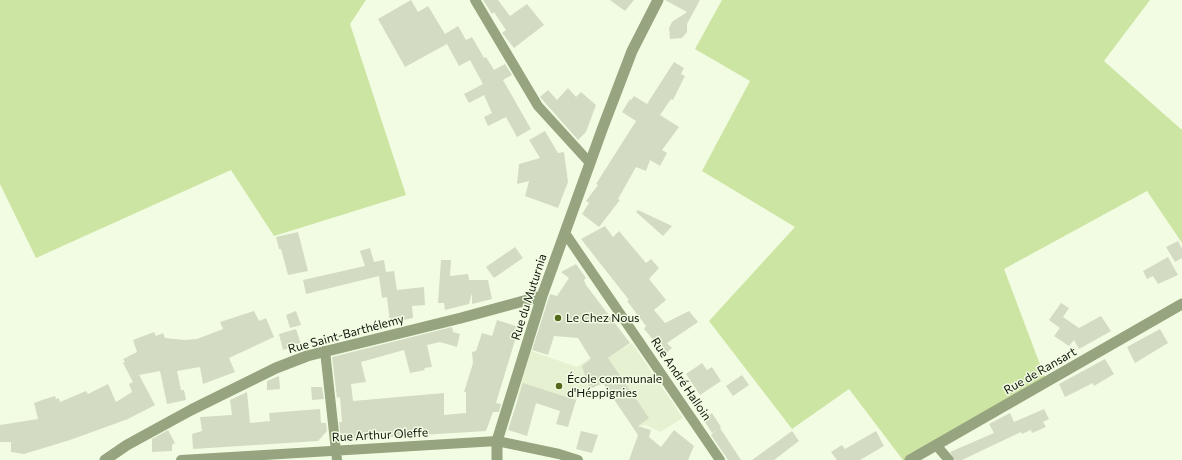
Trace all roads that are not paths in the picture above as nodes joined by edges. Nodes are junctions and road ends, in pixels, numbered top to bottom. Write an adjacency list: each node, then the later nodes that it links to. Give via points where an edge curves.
1 (475, 0): 3 (street, via 538,106)
2 (658, 0): 3 (street, Rue du Muturnia, via 632,51)
3 (590, 162): 4 (street, Rue du Muturnia)
4 (565, 233): 5 (street, Rue du Muturnia); 15 (street, Rue André Halloin)
5 (542, 296): 7 (street, Rue Saint-Barthélemy); 8 (street, Rue du Muturnia)
6 (1182, 304): 9 (street, Rue de Ransart)
7 (325, 351): 10 (street); 11 (street, Rue Saint-Barthélemy, via 276,368 191,410 126,445)
8 (497, 441): 10 (street, Rue Arthur Oleffe); 13 (street, Rue du Muturnia); 14 (street, Rue Arthur Oleffe)
9 (936, 445): 16 (street, Rue de Ransart); 17 (street)
10 (336, 455): 12 (street, Rue Arthur Oleffe)
11 (105, 460)
12 (181, 460)
13 (497, 460)
14 (578, 460)
15 (720, 460)
16 (910, 460)
17 (949, 460)

